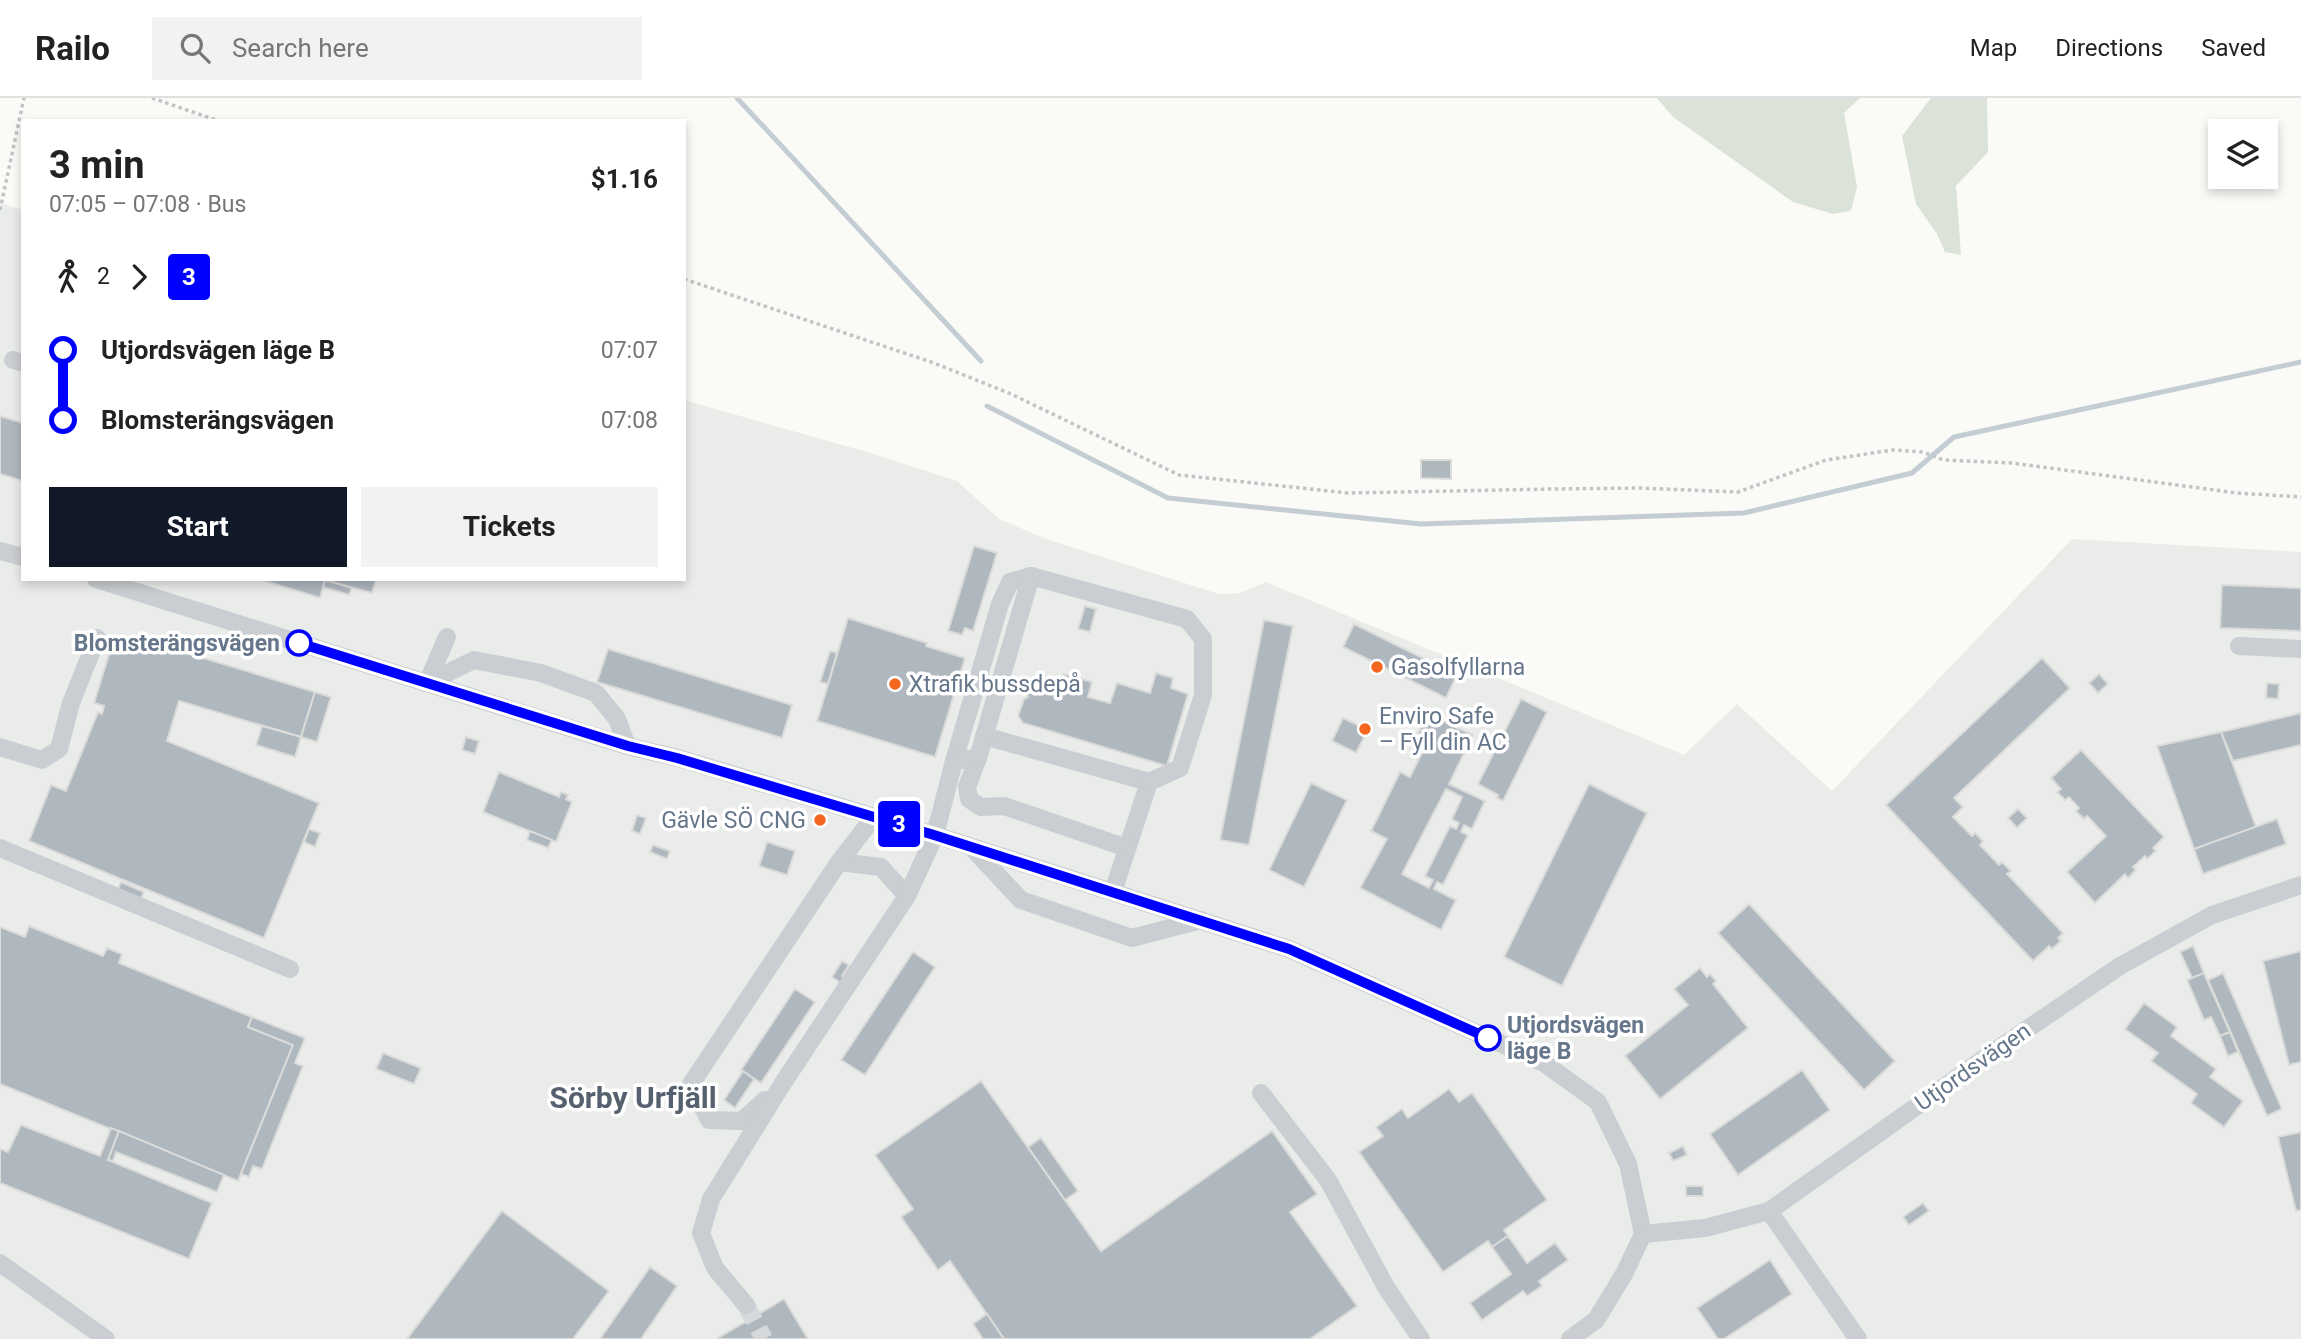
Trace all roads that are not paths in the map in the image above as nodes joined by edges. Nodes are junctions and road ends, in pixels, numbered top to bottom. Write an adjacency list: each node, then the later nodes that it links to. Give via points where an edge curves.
1 (0, 551): 2 (street)
2 (21, 556)
3 (1031, 576): 10 (street); 14 (street, via 1010,582 1000,604); 15 (street, via 1188,619 1203,639 1203,695 1180,768)
4 (107, 581): 9 (street)
5 (447, 637): 9 (street)
6 (97, 638): 12 (street, via 71,703 59,749 41,760)
7 (2239, 646): 8 (street)
8 (2301, 649)
9 (427, 683): 11 (street); 11 (street, via 474,660 541,673 596,693 617,719)
10 (984, 736): 13 (street); 15 (street)
11 (628, 746): 16 (street)
12 (0, 747)
13 (978, 758): 14 (street); 19 (street, via 967,787 969,799 981,807 1004,806)
14 (954, 761): 17 (street)
15 (1149, 782): 19 (street)
16 (874, 817): 17 (street); 21 (street)
17 (934, 835): 20 (street); 24 (street)
18 (0, 848): 26 (street)
19 (1127, 848): 23 (street)
20 (973, 849): 23 (street); 25 (street, via 1021,900 1132,938)
21 (839, 862): 24 (street, via 881,867); 27 (street, via 691,1084 709,1120 742,1121)
22 (2301, 885): 29 (street, Utjordsvägen, via 2212,915 2120,966)
23 (1112, 892): 25 (street)
24 (907, 896): 27 (street)
25 (1202, 920): 30 (street, via 1289,949 1544,1063 1598,1102 1628,1164)
26 (290, 969)
27 (783, 1083): 32 (street, via 711,1199 701,1233 715,1268)
28 (1261, 1093): 34 (street, via 1328,1180 1386,1287)
29 (1769, 1211): 30 (street, Utjordsvägen, via 1705,1228); 36 (street)
30 (1643, 1234): 35 (street, via 1596,1320)
31 (0, 1263): 33 (street)
32 (746, 1305)
33 (106, 1339)
34 (1422, 1339)
35 (1570, 1339)
36 (1858, 1339)

